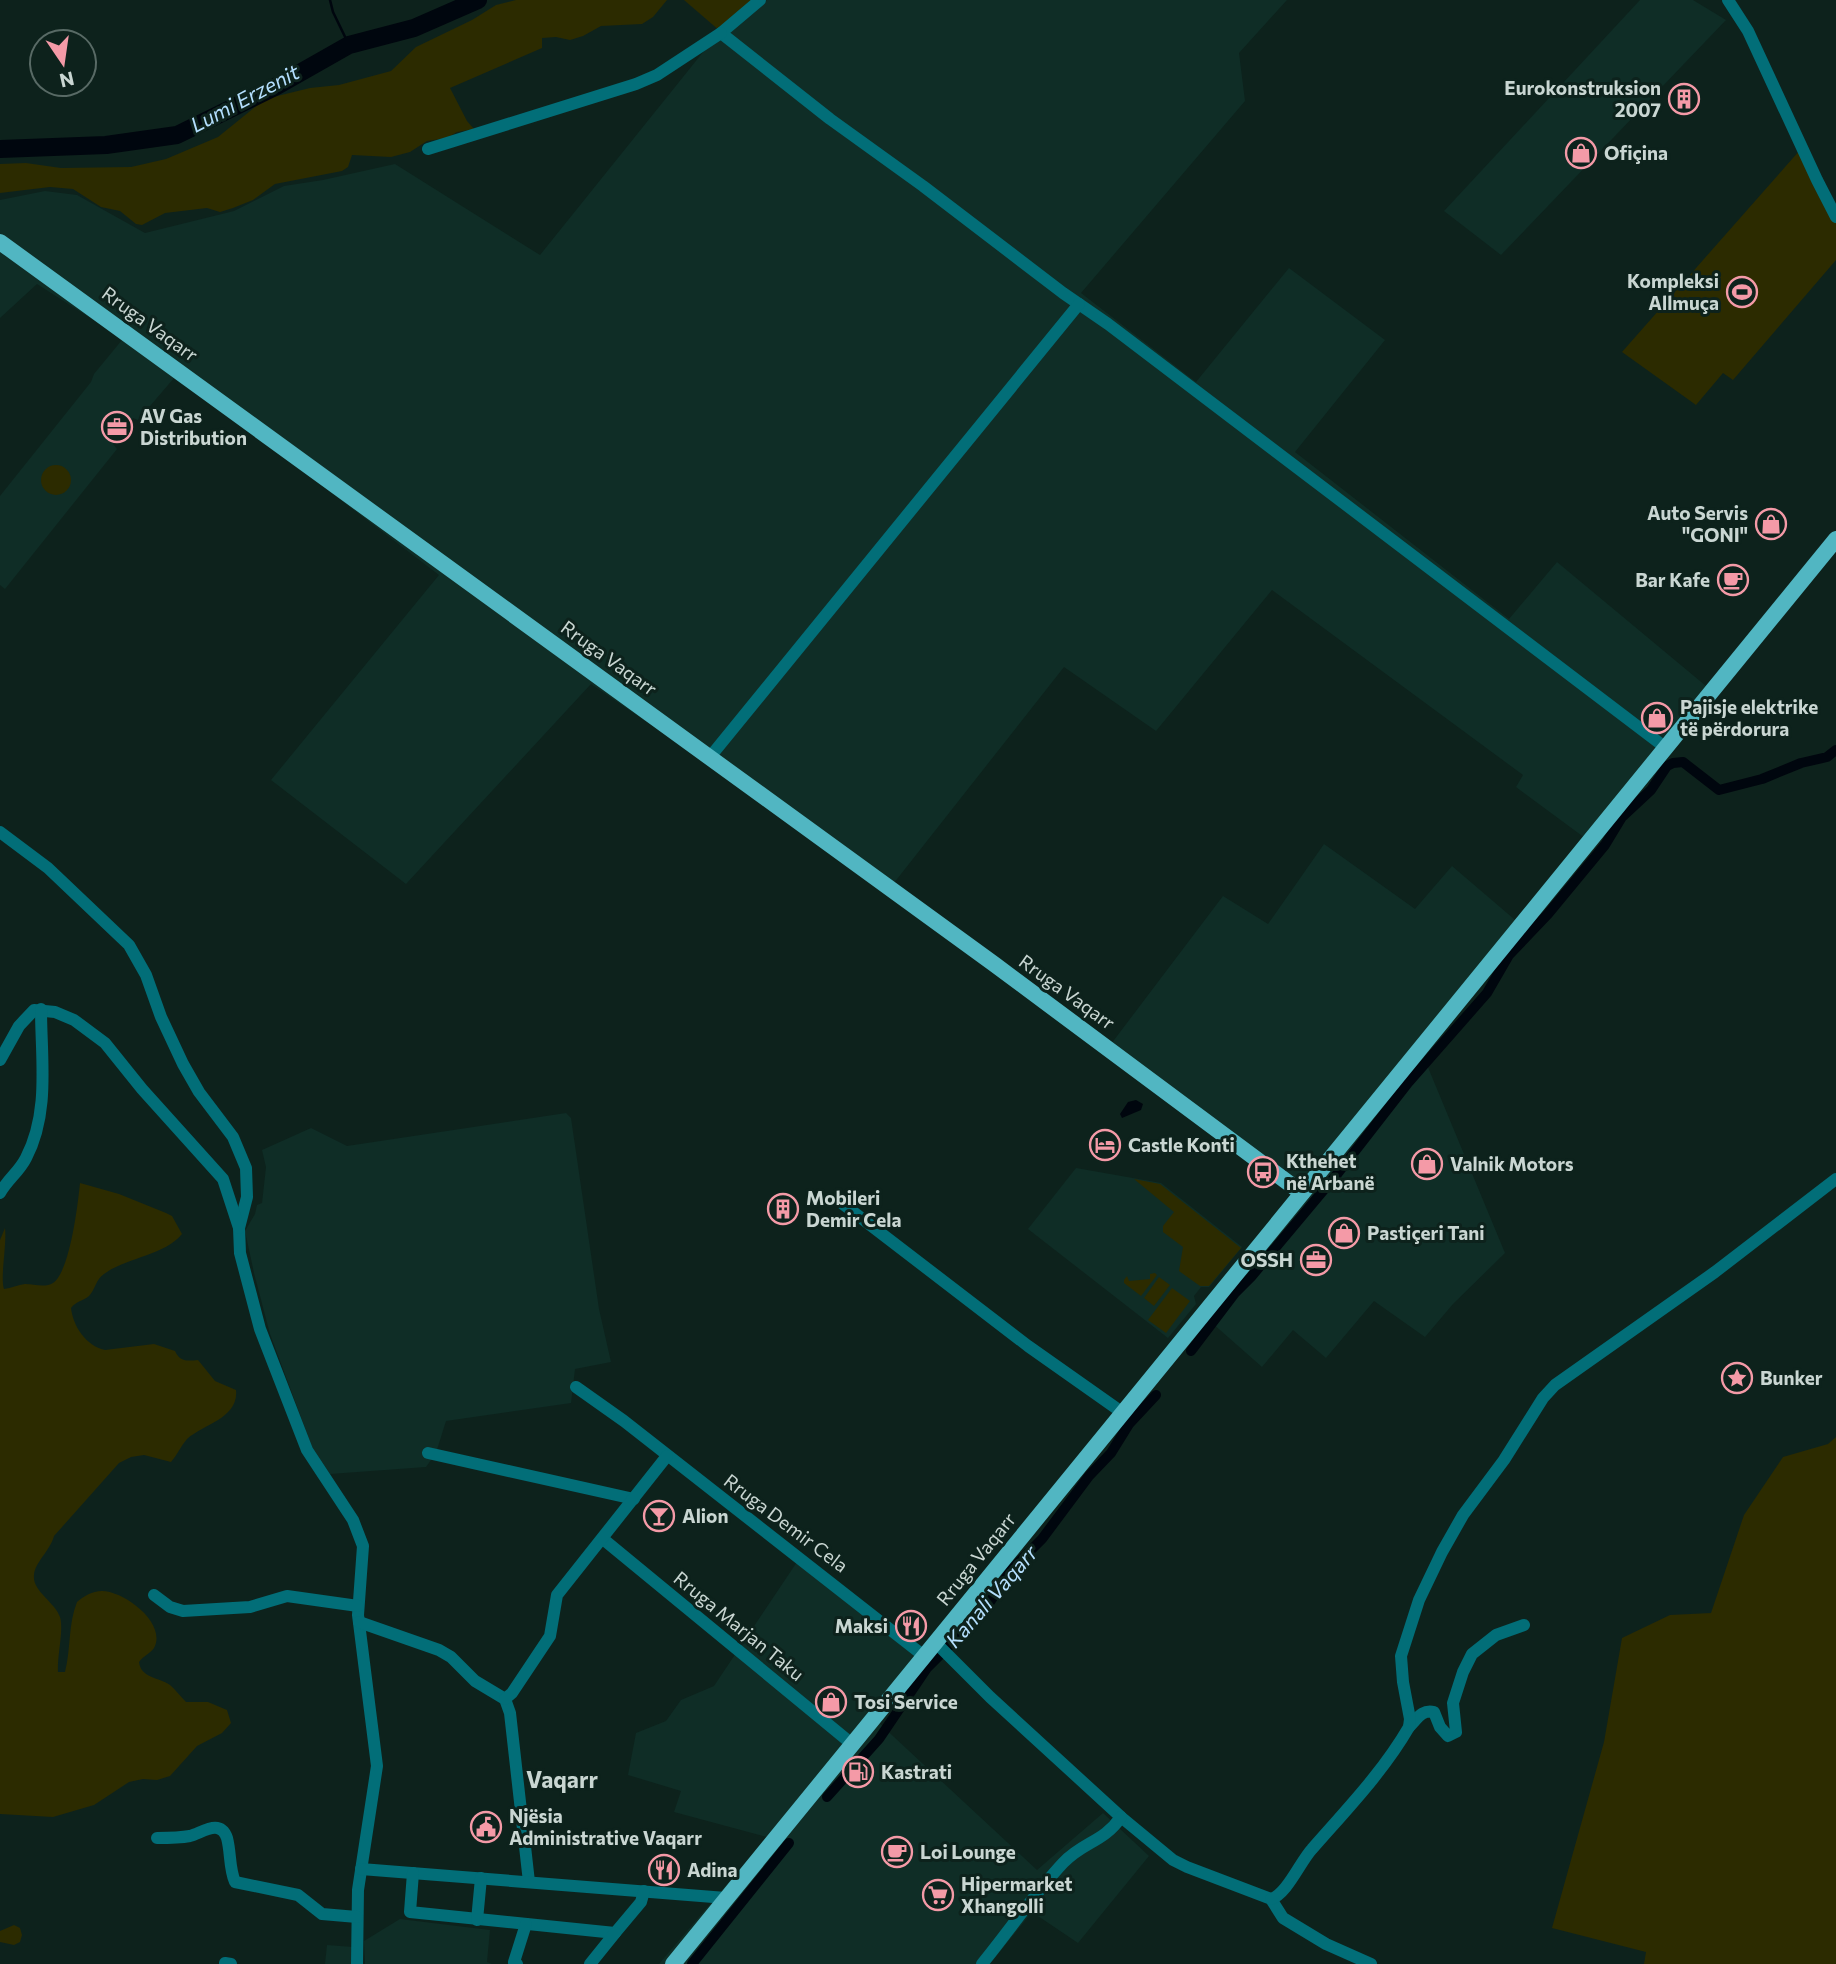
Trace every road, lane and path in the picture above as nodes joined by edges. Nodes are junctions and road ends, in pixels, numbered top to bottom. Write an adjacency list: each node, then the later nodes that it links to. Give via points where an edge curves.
1 (760, 0): 3 (street)
2 (1728, 0): 5 (street, via 1748,31)
3 (721, 33): 4 (street, via 636,84); 7 (street)
4 (428, 149)
5 (1836, 217)
6 (0, 242): 10 (main road, Rruga Vaqarr)
7 (1079, 304): 9 (street); 10 (street)
8 (1836, 539): 9 (main road)
9 (1666, 747): 16 (main road)
10 (710, 757): 16 (main road, Rruga Vaqarr)
11 (0, 832): 18 (street, via 115,929 138,958 183,1064 241,1152 248,1184)
12 (41, 1009): 13 (street, via 27,1015); 15 (street, via 41,1108 19,1170); 18 (street, via 74,1020 105,1044 223,1179)
13 (0, 1060)
14 (1836, 1180): 32 (street, via 1543,1398 1451,1535 1419,1600 1401,1656)
15 (0, 1193)
16 (1302, 1193): 20 (main road, Rruga Vaqarr)
17 (839, 1201): 20 (street)
18 (239, 1228): 26 (street, via 240,1253 254,1309 299,1433 360,1533 364,1559)
19 (576, 1387): 22 (street, Rruga Demir Cela)
20 (1123, 1413): 29 (main road, Rruga Vaqarr)
21 (428, 1453): 23 (street)
22 (667, 1456): 23 (street); 30 (street, Rruga Demir Cela)
23 (634, 1499): 24 (street)
24 (603, 1539): 31 (street, via 557,1595 550,1636); 33 (street, Rruga Marjan Taku)
25 (154, 1595): 26 (street, via 183,1611 250,1607 287,1596)
26 (358, 1606): 27 (street)
27 (359, 1622): 31 (street, via 439,1650); 36 (street, via 377,1766)
28 (1524, 1625): 32 (street, via 1496,1635 1472,1654 1452,1703 1453,1735 1444,1733 1434,1712 1429,1711)
29 (941, 1648): 30 (main road, Rruga Vaqarr); 34 (street)
30 (924, 1656): 33 (main road, Rruga Vaqarr)
31 (505, 1699): 39 (street)
32 (1409, 1727): 42 (street, via 1337,1823 1310,1851 1280,1894)
33 (852, 1744): 41 (main road, Rruga Vaqarr)
34 (1121, 1816): 42 (street, via 1173,1860); 51 (street, via 1104,1837 1080,1848 1063,1864)
35 (157, 1838): 43 (street, via 220,1829 228,1842 235,1882 298,1895 322,1914)
36 (361, 1869): 37 (street); 43 (street)
37 (412, 1873): 38 (street); 44 (street, via 410,1912)
38 (481, 1878): 39 (street); 44 (street)
39 (529, 1882): 40 (street)
40 (644, 1891): 41 (street); 46 (street, via 641,1902)
41 (726, 1898): 50 (main road, Rruga Vaqarr)
42 (1271, 1899): 52 (street, via 1283,1918)
43 (357, 1917): 47 (street)
44 (477, 1920): 45 (street)
45 (526, 1924): 46 (street); 48 (street)
46 (615, 1933): 49 (street)
47 (357, 1964)
48 (517, 1964)
49 (590, 1964)
50 (673, 1964)
51 (982, 1964)
52 (1371, 1964)

